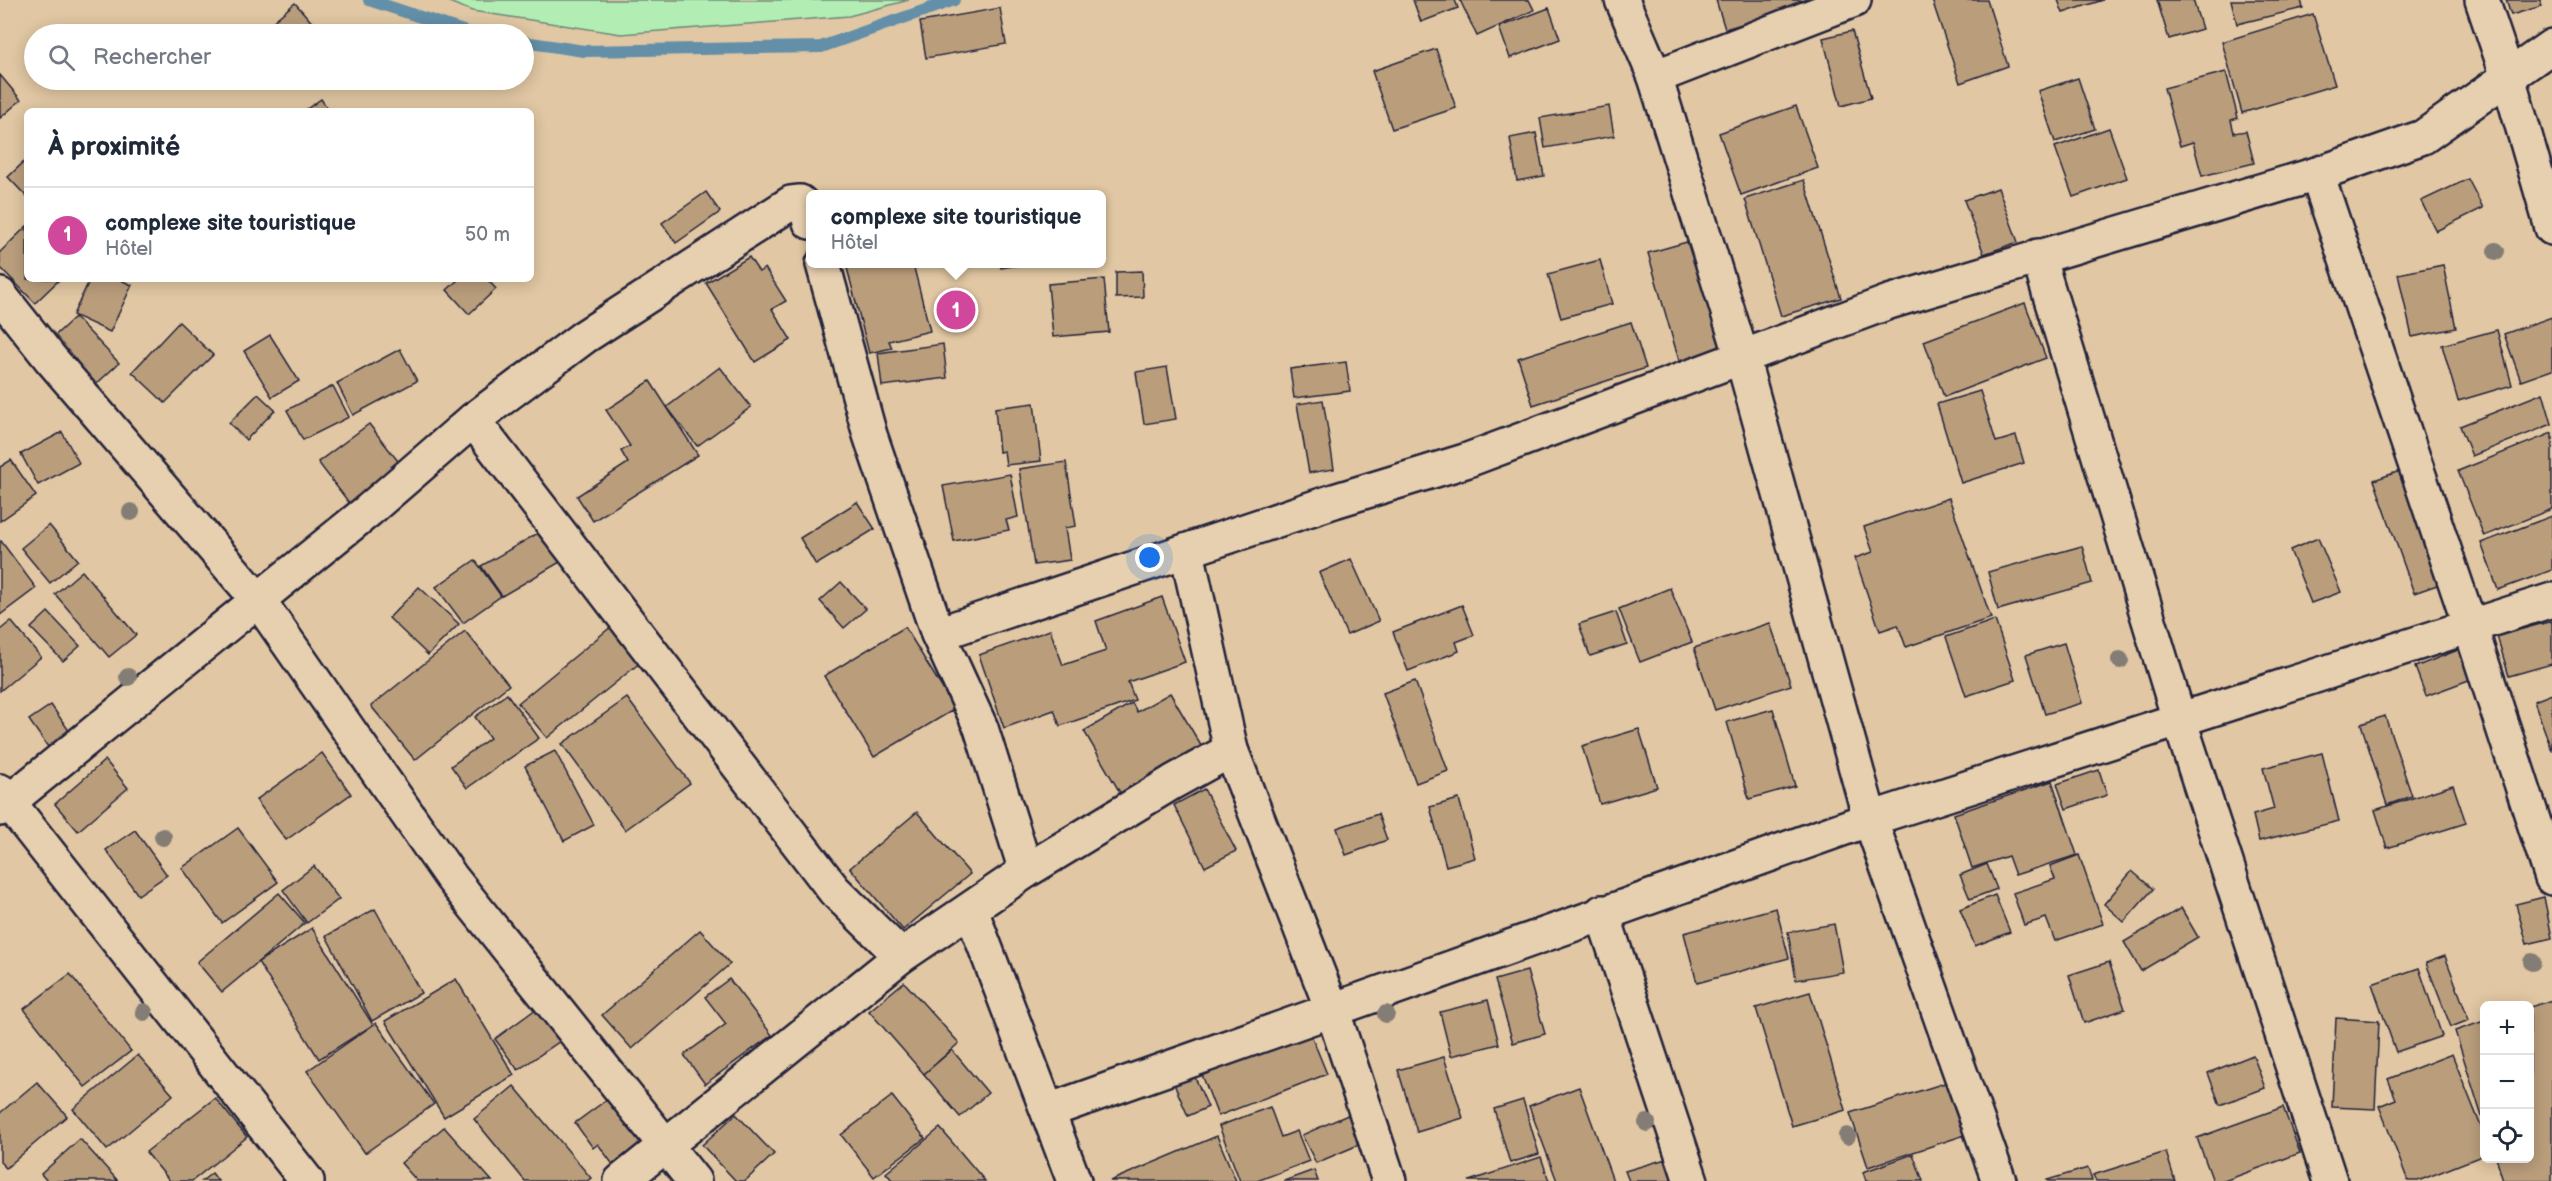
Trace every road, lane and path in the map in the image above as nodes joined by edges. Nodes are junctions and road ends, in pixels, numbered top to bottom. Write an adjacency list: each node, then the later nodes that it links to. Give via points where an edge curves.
1 (1622, 0): 6 (street)
2 (1854, 0): 6 (street)
3 (2482, 0): 5 (street)
4 (2552, 46): 5 (street)
5 (2508, 76): 7 (street, via 2423,137); 9 (street)
6 (1655, 77): 13 (street)
7 (2317, 174): 10 (street); 18 (street)
8 (806, 208): 14 (street, via 800,202 790,203 584,337)
9 (2552, 228)
10 (2038, 256): 13 (street, via 1889,302); 20 (street)
11 (824, 268): 19 (street, via 870,435)
12 (0, 295): 17 (street)
13 (1742, 357): 15 (street, via 1465,461); 23 (street)
14 (473, 420): 17 (street); 28 (street, via 834,890)
15 (1187, 552): 19 (street); 21 (street)
16 (2552, 600): 18 (street)
17 (259, 601): 22 (street); 31 (street, via 451,877)
18 (2470, 626): 20 (street); 25 (street)
19 (938, 634): 24 (street, via 981,728)
20 (2179, 718): 23 (street); 39 (street)
21 (1231, 750): 24 (street); 29 (street)
22 (3, 801): 32 (street)
23 (1870, 819): 27 (street); 38 (street)
24 (1026, 871): 26 (street)
25 (2552, 878)
26 (971, 910): 28 (street); 30 (street)
27 (1602, 912): 29 (street); 37 (street)
28 (901, 956): 31 (street)
29 (1332, 1009): 30 (street); 36 (street)
30 (1047, 1112): 35 (street)
31 (667, 1145): 33 (street); 34 (street)
32 (307, 1181)
33 (621, 1181)
34 (694, 1181)
35 (1074, 1181)
36 (1389, 1181)
37 (1691, 1181)
38 (1999, 1181)
39 (2330, 1181)

